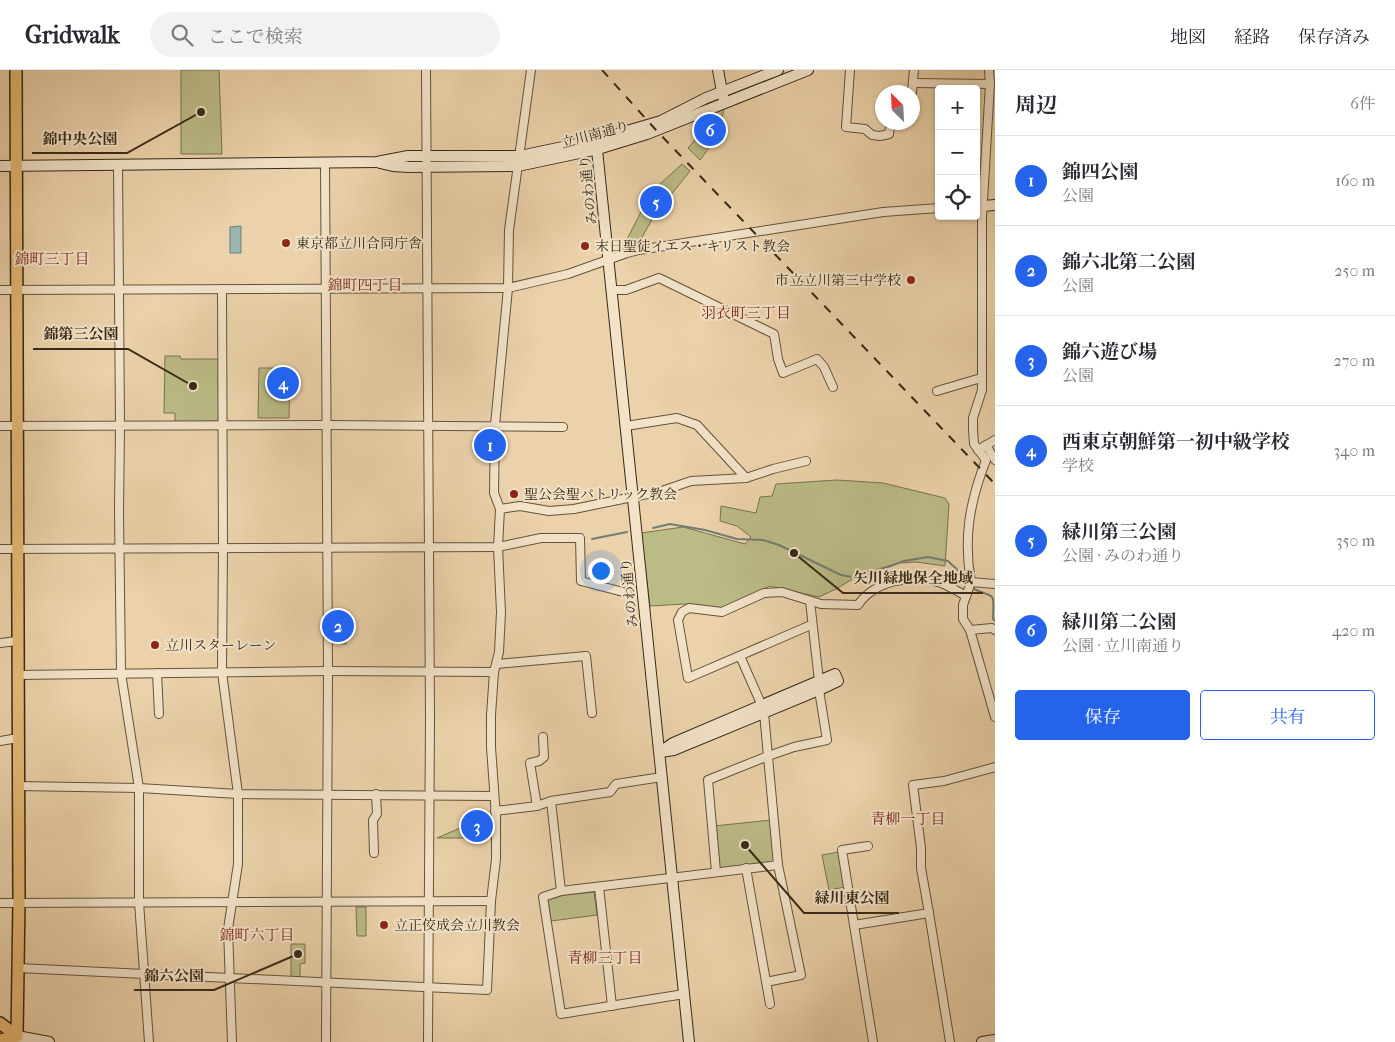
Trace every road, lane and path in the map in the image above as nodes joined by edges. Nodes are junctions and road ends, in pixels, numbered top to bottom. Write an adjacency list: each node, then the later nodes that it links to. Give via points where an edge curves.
1 (16, 70): 23 (main road)
2 (426, 70): 17 (street)
3 (531, 70): 18 (street)
4 (718, 70): 12 (street)
5 (778, 70): 12 (street, 立川南通り)
6 (808, 70): 13 (street, 立川南通り)
7 (850, 70): 15 (street, via 846,127 865,129 880,136 889,134)
8 (914, 70): 10 (street)
9 (989, 70): 11 (street)
10 (914, 83): 11 (street)
11 (990, 84): 14 (street)
12 (722, 92): 13 (street); 16 (street, 立川南通り, via 661,121)
13 (725, 103): 16 (street, 立川南通り, via 647,134)
14 (992, 114): 27 (street)
15 (890, 130)
16 (597, 145): 18 (street, 立川南通り); 24 (street, 立川南通り); 29 (street, みのわ通り)
17 (427, 156): 18 (street, 立川南通り); 20 (street, 立川南通り); 25 (street)
18 (520, 156): 24 (street)
19 (325, 162): 20 (street, 立川南通り); 21 (street, 立川南通り); 33 (street)
20 (377, 162): 25 (street, 立川南通り)
21 (118, 164): 23 (street, 立川南通り); 36 (street)
22 (0, 166): 23 (street, 立川南通り)
23 (16, 166): 35 (main road)
24 (518, 166): 25 (street, 立川南通り); 31 (street, via 509,230)
25 (427, 167): 30 (street)
26 (995, 205): 27 (street)
27 (980, 206): 38 (street)
28 (935, 208): 29 (street, via 884,212 754,232 639,250)
29 (609, 259): 31 (street, via 568,274); 37 (street, みのわ通り)
30 (427, 288): 31 (street); 33 (street); 43 (street)
31 (508, 288): 44 (street)
32 (222, 289): 33 (street); 36 (street); 42 (street)
33 (326, 289): 41 (street)
34 (0, 290): 35 (street)
35 (16, 290): 36 (street); 46 (main road)
36 (119, 290): 47 (street)
37 (612, 290): 39 (street, via 626,290 659,278 774,334 783,373 818,359); 48 (street, みのわ通り)
38 (981, 378): 40 (street); 52 (street, via 982,390 973,418 973,439)
39 (833, 387)
40 (937, 391)
41 (327, 424): 42 (street); 43 (street); 59 (street)
42 (223, 425): 47 (street); 58 (street)
43 (428, 425): 44 (street); 60 (street)
44 (496, 425): 49 (street); 57 (street, via 494,493)
45 (0, 426): 46 (street)
46 (17, 426): 47 (street); 64 (main road)
47 (120, 426): 62 (street)
48 (626, 426): 55 (street, via 677,418 697,425); 56 (street, みのわ通り)
49 (563, 427)
50 (995, 440): 51 (street)
51 (986, 445): 52 (street); 53 (street)
52 (978, 450): 65 (street, via 986,460 973,496 968,530)
53 (995, 460)
54 (806, 461): 55 (street)
55 (746, 478): 56 (street, via 691,481)
56 (633, 497): 57 (street, via 563,510 520,506); 92 (street, みのわ通り)
57 (500, 508): 61 (street)
58 (223, 547): 59 (street); 62 (street); 79 (street)
59 (327, 547): 60 (street); 77 (street)
60 (429, 547): 61 (street); 78 (street)
61 (498, 547): 67 (street, via 541,538 580,538 581,580); 76 (street, via 501,612)
62 (120, 548): 64 (street); 81 (street)
63 (0, 549): 64 (street)
64 (17, 549): 73 (main road)
65 (971, 582): 66 (street); 68 (street)
66 (995, 584)
67 (627, 593)
68 (967, 594): 69 (street, via 937,582 892,581 868,593 858,605); 71 (street, via 963,619)
69 (810, 601): 70 (street); 75 (street, via 782,592 764,593 722,612 690,608 682,612 678,620 688,678)
70 (812, 625): 75 (street); 84 (street)
71 (970, 630): 72 (street); 88 (street)
72 (995, 630)
73 (17, 641): 74 (street); 83 (main road)
74 (0, 643)
75 (740, 656): 85 (street)
76 (497, 664): 80 (street); 86 (street, via 586,656)
77 (328, 671): 78 (street); 79 (street); 99 (street)
78 (430, 671): 80 (street); 101 (street)
79 (222, 672): 82 (street); 98 (street)
80 (494, 672): 102 (street)
81 (121, 673): 82 (street); 83 (street); 97 (street)
82 (157, 673): 87 (street)
83 (17, 675): 90 (main road)
84 (819, 686): 85 (street); 93 (street, via 827,740)
85 (763, 709): 92 (street, via 673,743); 93 (street)
86 (592, 713)
87 (159, 714)
88 (995, 717)
89 (543, 737): 104 (street, via 544,757 530,763)
90 (18, 738): 91 (street); 96 (main road)
91 (0, 741)
92 (660, 752): 95 (street, みのわ通り)
93 (768, 756): 108 (street); 110 (street, via 708,780)
94 (995, 767): 121 (street, via 944,781 913,785)
95 (662, 777): 103 (street, via 616,784 610,792); 111 (street, みのわ通り)
96 (17, 786): 97 (street); 117 (main road)
97 (139, 788): 98 (street); 118 (street)
98 (238, 794): 99 (street); 114 (street, via 238,864)
99 (327, 794): 100 (street); 115 (street)
100 (376, 794): 101 (street); 107 (street)
101 (429, 794): 102 (street); 119 (street)
102 (493, 796): 105 (street)
103 (551, 801): 104 (street); 113 (street)
104 (537, 806): 105 (street)
105 (495, 811): 116 (street, via 496,859)
106 (868, 846): 122 (street, via 842,850)
107 (374, 853)
108 (778, 865): 109 (street); 126 (street, via 801,975)
109 (746, 868): 110 (street); 126 (street)
110 (716, 872): 111 (street)
111 (672, 877): 112 (street); 129 (street, みのわ通り)
112 (599, 887): 113 (street); 131 (street)
113 (561, 890): 131 (street, via 543,897 561,1014)
114 (232, 901): 115 (street); 118 (street); 125 (street, via 228,929)
115 (327, 901): 119 (street); 127 (street)
116 (491, 901): 119 (street); 128 (street, via 487,990)
117 (19, 902): 118 (street); 120 (street); 123 (main road)
118 (138, 902): 124 (street)
119 (429, 902): 128 (street)
120 (0, 903)
121 (929, 913): 122 (street); 142 (street)
122 (854, 925): 141 (street)
123 (18, 968): 124 (street); 133 (main road)
124 (144, 974): 125 (street); 136 (street)
125 (229, 978): 127 (street); 137 (street)
126 (766, 982): 130 (street)
127 (328, 984): 128 (street); 138 (street)
128 (429, 988): 139 (street)
129 (684, 994): 131 (street); 140 (street, みのわ通り)
130 (770, 1004)
131 (612, 1006)
132 (0, 1023): 133 (main road)
133 (17, 1039): 134 (main road); 135 (street)
134 (0, 1040)
135 (49, 1042)
136 (148, 1042)
137 (232, 1042)
138 (326, 1042)
139 (428, 1042)
140 (689, 1042)
141 (873, 1042)
142 (950, 1042)

